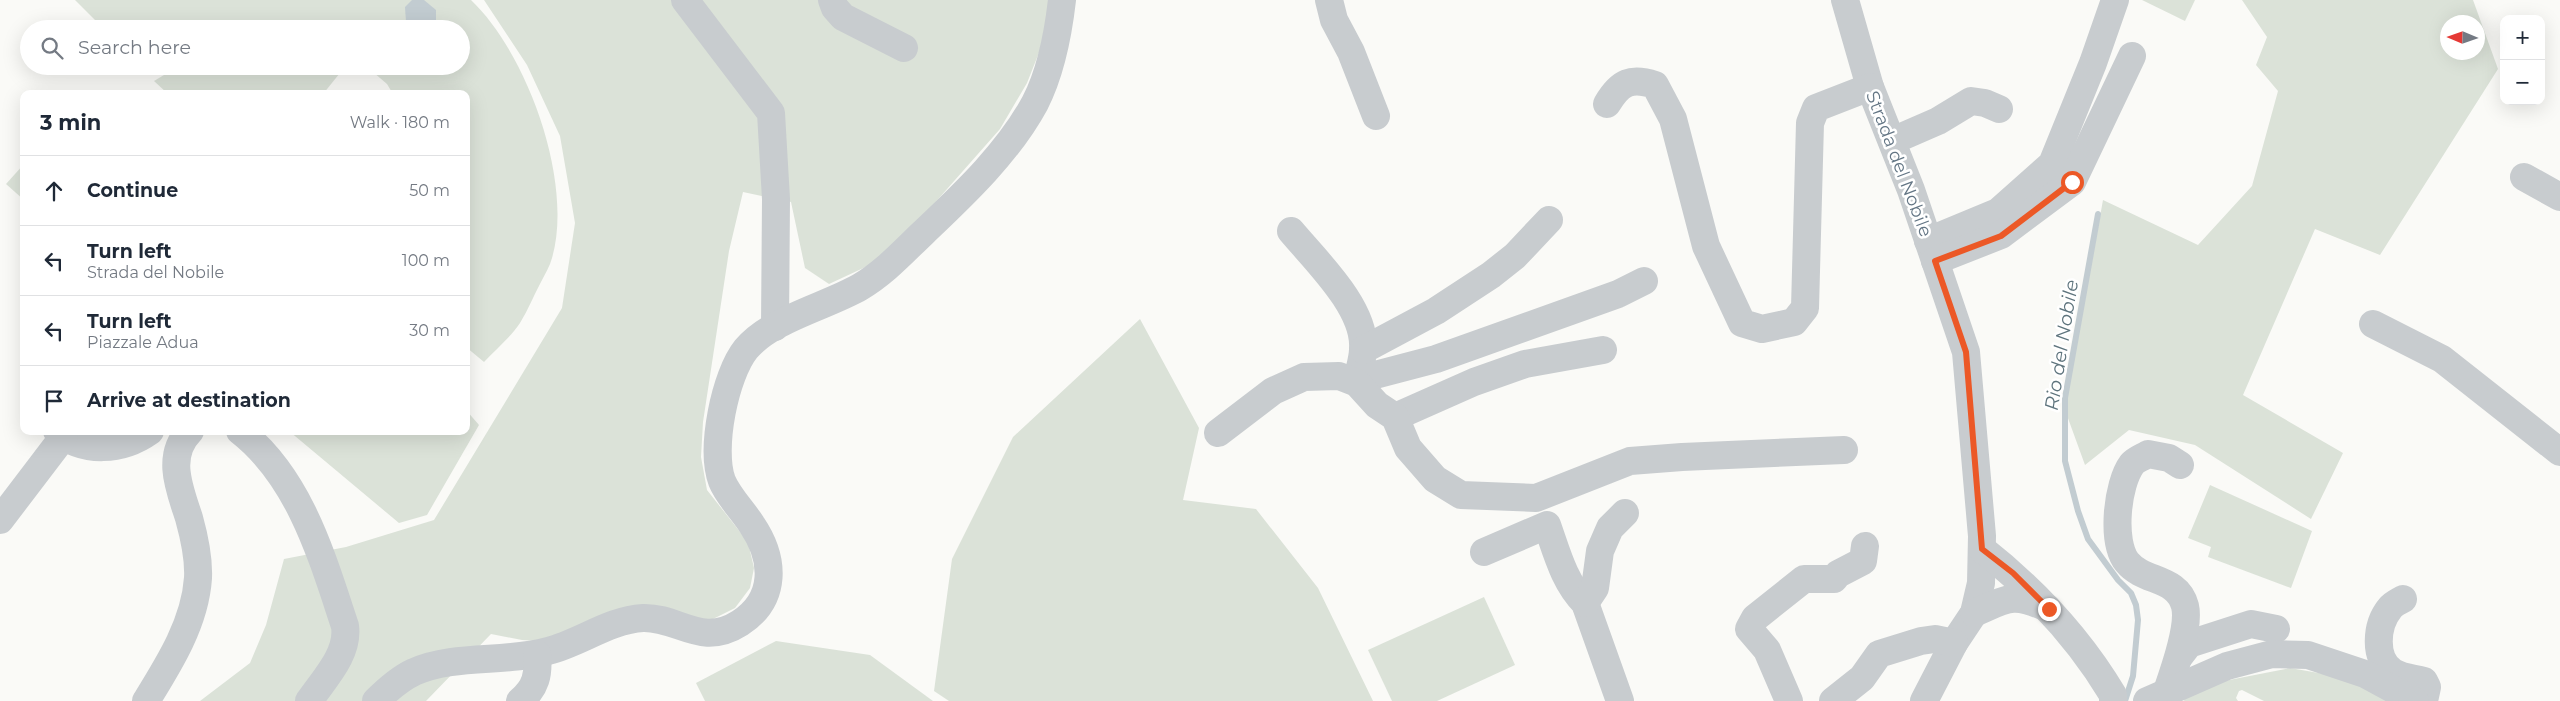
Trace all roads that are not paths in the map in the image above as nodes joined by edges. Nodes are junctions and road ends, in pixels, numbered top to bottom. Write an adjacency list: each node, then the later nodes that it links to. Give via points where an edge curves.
1 (685, 0): 21 (street, via 771,113 776,199)
2 (832, 0): 7 (street, via 843,17)
3 (1845, 0): 9 (street, Strada del Nobile)
4 (2115, 0): 18 (street, via 2052,164 1998,212)
5 (1064, 6): 21 (street, via 1049,65 1035,102 1002,150 968,188 876,276 833,301)
6 (1331, 10): 12 (street)
7 (904, 48)
8 (2132, 56): 18 (street, via 2072,182 2001,236)
9 (1870, 87): 10 (street, via 1822,105 1813,113 1810,123 1805,308 1794,322 1762,329 1742,323 1713,262 1673,119 1655,85 1639,80 1617,88); 13 (street, Strada del Nobile)
10 (1606, 104)
11 (1999, 109): 13 (street, via 1971,101 1938,121)
12 (1376, 116)
13 (1892, 141): 18 (street, Strada del Nobile)
14 (2524, 177): 15 (street)
15 (2560, 197)
16 (1549, 220): 22 (street, via 1516,256 1491,275 1436,311)
17 (1291, 232): 22 (street, via 1355,312 1362,333)
18 (1932, 251): 40 (street, Strada del Nobile, via 1966,352)
19 (1644, 281): 24 (street, via 1618,294)
20 (2373, 324): 33 (street, via 2442,359)
21 (775, 327): 48 (street, via 750,345 736,367 722,410 717,455 722,481 764,545 769,582 763,600 752,614 722,631 705,633 643,618 617,624)
22 (1363, 350): 24 (street)
23 (1603, 350): 25 (street, via 1525,364 1474,382)
24 (1357, 383): 25 (street, via 1377,406); 26 (street, via 1338,376 1304,377 1272,391)
25 (1395, 417): 35 (street, via 1408,448 1435,479 1461,496)
26 (1218, 433)
27 (59, 435): 37 (street)
28 (62, 435): 29 (street, via 101,448 120,446)
29 (144, 435)
30 (187, 435): 51 (street, via 179,448 177,484 189,519 198,578 186,626 172,659)
31 (245, 435): 52 (street, via 255,443 291,491 318,546 345,626 344,650)
32 (1844, 450): 35 (street, via 1630,462)
33 (2560, 452)
34 (2180, 465): 49 (street, via 2170,458 2148,454 2132,463 2122,483 2118,532 2121,551 2135,570 2172,585 2180,592 2186,608)
35 (1536, 498): 38 (street)
36 (1625, 513): 43 (street, via 1610,528 1600,551 1595,588)
37 (0, 520)
38 (1547, 525): 41 (street); 43 (street, via 1563,571)
39 (1865, 546): 56 (street, via 1862,561 1834,579 1804,578 1755,618 1749,630 1767,650)
40 (1982, 549): 44 (street, via 2013,573); 45 (street, Strada del Nobile, via 1981,583)
41 (1484, 552)
42 (2403, 599): 61 (street, via 2391,606 2384,617 2379,629 2379,646 2382,660 2392,671 2424,682 2427,687)
43 (1585, 603): 55 (street)
44 (2049, 609): 45 (street, via 2026,599 2008,598); 59 (street, via 2092,660)
45 (1974, 613): 47 (street, Strada del Nobile)
46 (2276, 629): 49 (street, via 2252,624 2189,644)
47 (1954, 643): 57 (street, via 1928,640 1879,654 1862,678); 58 (street, Strada del Nobile)
48 (537, 654): 53 (street, via 433,666 413,673); 54 (street, via 537,679)
49 (2179, 657): 50 (street)
50 (2158, 698): 60 (street, via 2227,666 2272,654 2308,655 2365,674)
51 (146, 701)
52 (309, 701)
53 (376, 701)
54 (520, 701)
55 (1620, 701)
56 (1789, 701)
57 (1833, 701)
58 (1924, 701)
59 (2114, 701)
60 (2415, 701)
61 (2424, 701)

